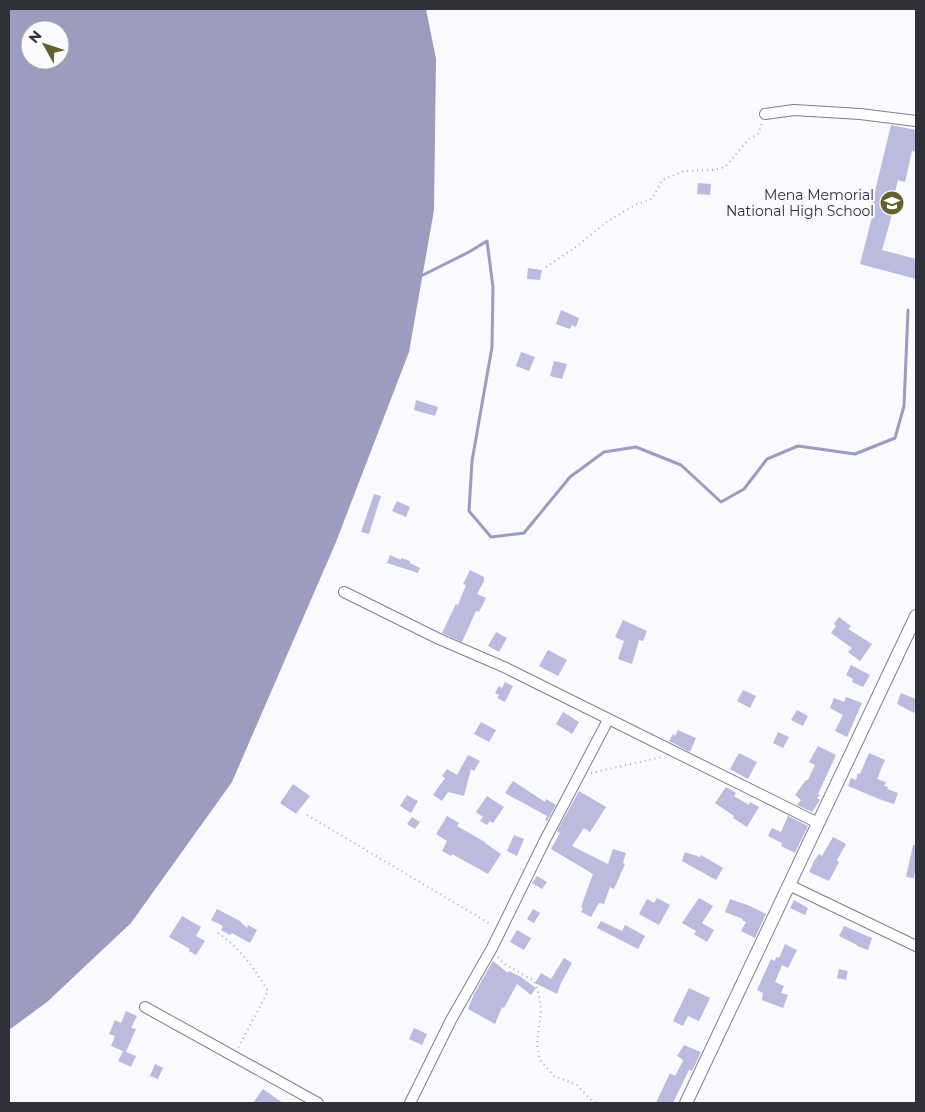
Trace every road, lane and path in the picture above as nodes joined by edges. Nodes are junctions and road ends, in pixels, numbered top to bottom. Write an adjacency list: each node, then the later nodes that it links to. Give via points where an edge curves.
1 (765, 114): 2 (street, via 794,110); 3 (path, via 758,134 749,139 725,167 685,171 662,180 652,199 608,221)
2 (916, 121)
3 (546, 267)
4 (344, 592): 6 (street)
5 (916, 616): 10 (street)
6 (608, 720): 7 (street); 8 (street)
7 (677, 754): 8 (path); 10 (street)
8 (579, 775): 12 (street)
9 (307, 815): 12 (path)
10 (818, 823): 11 (street)
11 (789, 885): 14 (street); 21 (street)
12 (500, 930): 15 (street)
13 (218, 933): 17 (path, via 251,963 268,991)
14 (916, 946)
15 (492, 948): 19 (street, via 451,1020); 20 (path, via 503,963 534,981 541,1010 537,1044 540,1060 554,1076 577,1085)
16 (145, 1007): 17 (street)
17 (233, 1056): 18 (street)
18 (318, 1103)
19 (410, 1103)
20 (597, 1103)
21 (686, 1103)

